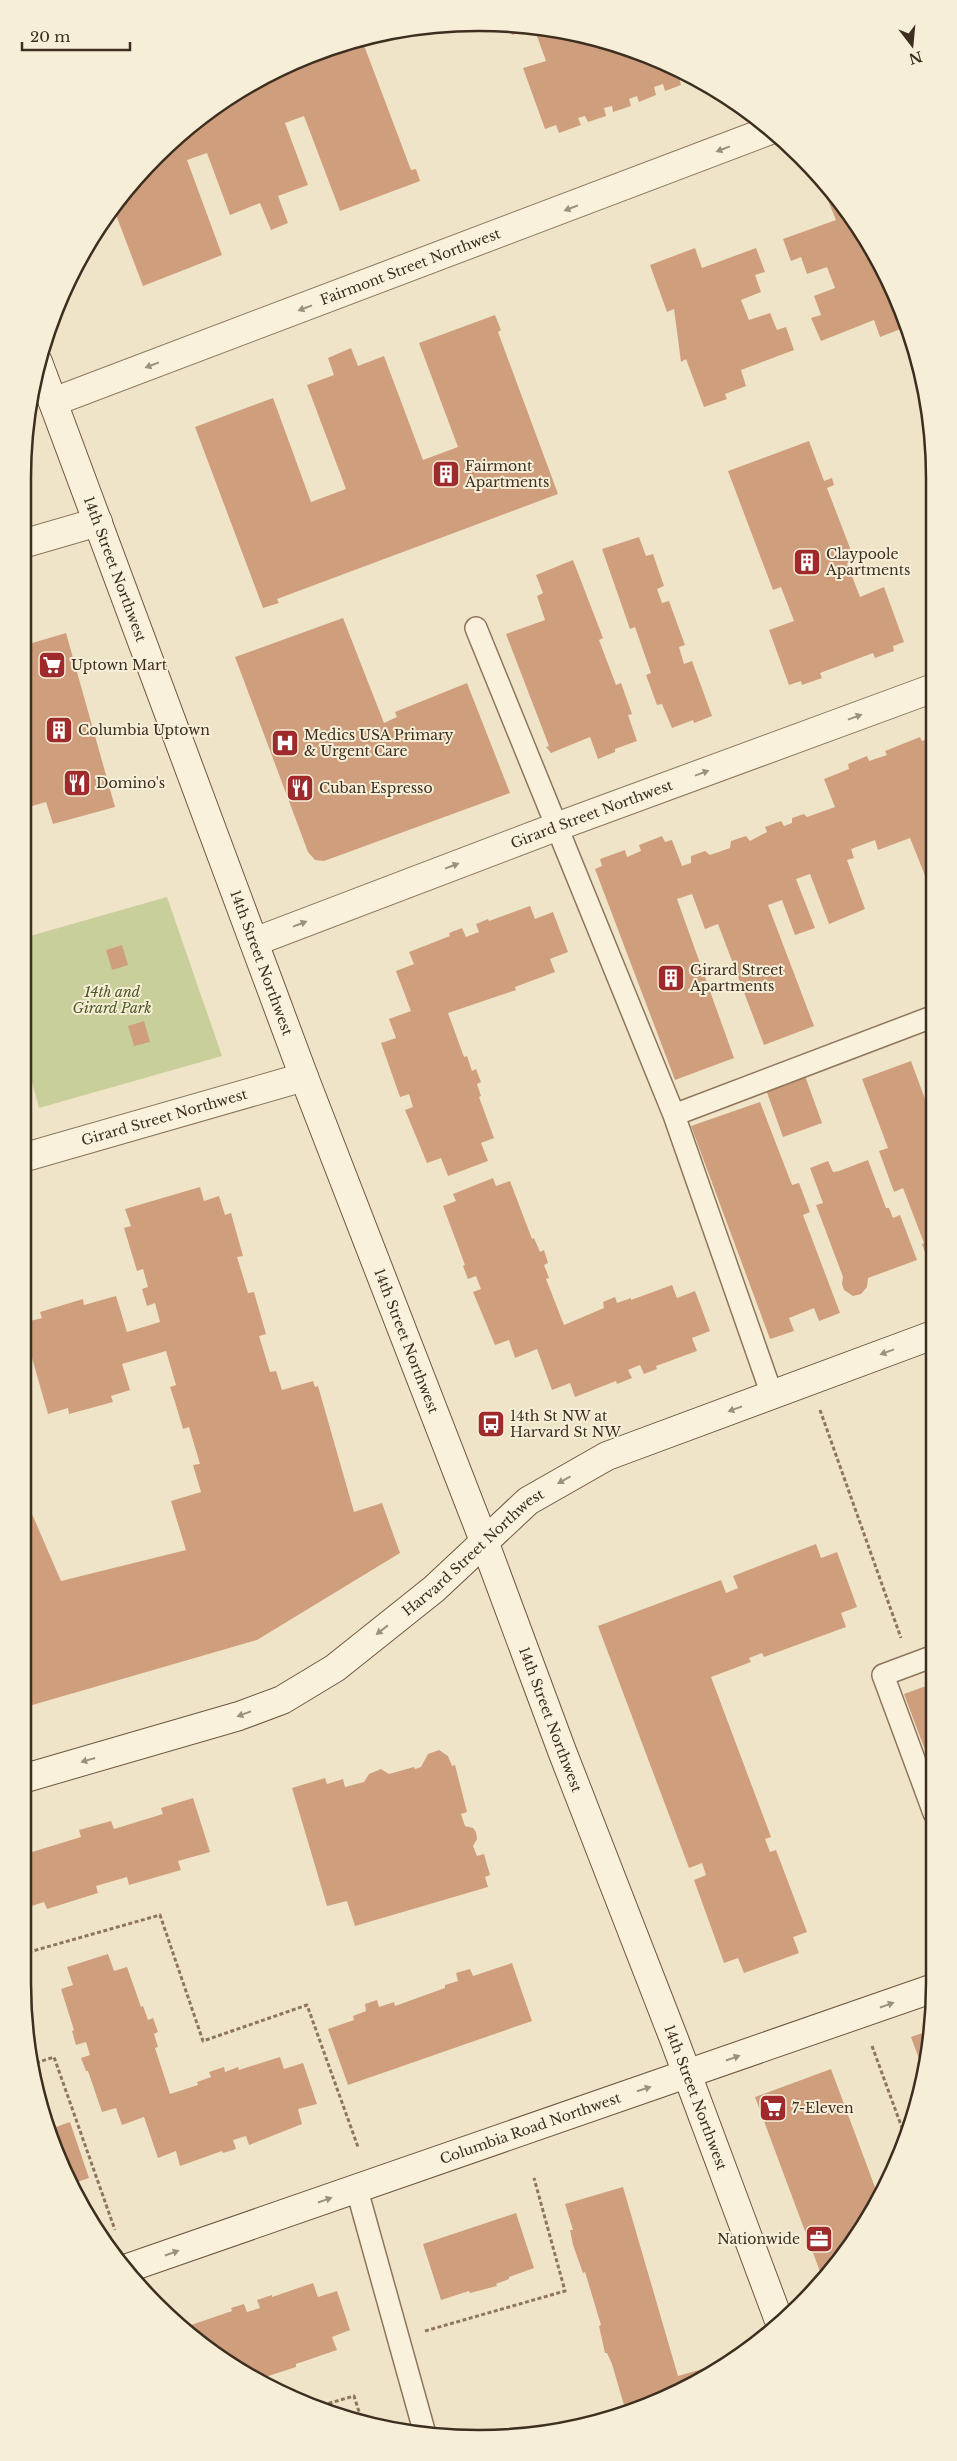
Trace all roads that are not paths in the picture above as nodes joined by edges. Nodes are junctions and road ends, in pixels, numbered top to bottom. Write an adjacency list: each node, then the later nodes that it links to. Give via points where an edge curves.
1 (763, 134): 3 (main road, Fairmont Street Northwest, one-way to 3)
2 (43, 376): 3 (main road, 14th Street Northwest)
3 (53, 402): 4 (main road, 14th Street Northwest)
4 (98, 522): 5 (main road); 9 (main road, 14th Street Northwest)
5 (31, 541)
6 (476, 628): 8 (lane)
7 (926, 691): 8 (main road, Girard Street Northwest, one-way to 7)
8 (556, 827): 9 (main road, Girard Street Northwest, one-way to 8); 12 (lane)
9 (254, 942): 11 (main road, 14th Street Northwest)
10 (926, 1018): 12 (lane)
11 (304, 1077): 13 (main road, Girard Street Northwest); 16 (main road, 14th Street Northwest)
12 (674, 1116): 15 (lane)
13 (31, 1155)
14 (926, 1338): 15 (main road, Harvard Street Northwest, one-way to 15)
15 (772, 1395): 16 (main road, Harvard Street Northwest, one-way to 16, via 606,1456 528,1501)
16 (484, 1541): 18 (main road, Harvard Street Northwest, one-way to 18, via 434,1588 335,1668 282,1700 239,1716); 21 (main road, 14th Street Northwest)
17 (926, 1659): 19 (lane, via 882,1675)
18 (31, 1776)
19 (926, 1793)
20 (926, 1991): 21 (main road, Columbia Road Northwest, one-way to 20)
21 (687, 2074): 22 (main road, Columbia Road Northwest, one-way to 21); 24 (main road, 14th Street Northwest)
22 (357, 2190): 23 (main road, Columbia Road Northwest, one-way to 22); 25 (lane)
23 (133, 2266)
24 (777, 2315)
25 (423, 2426)

